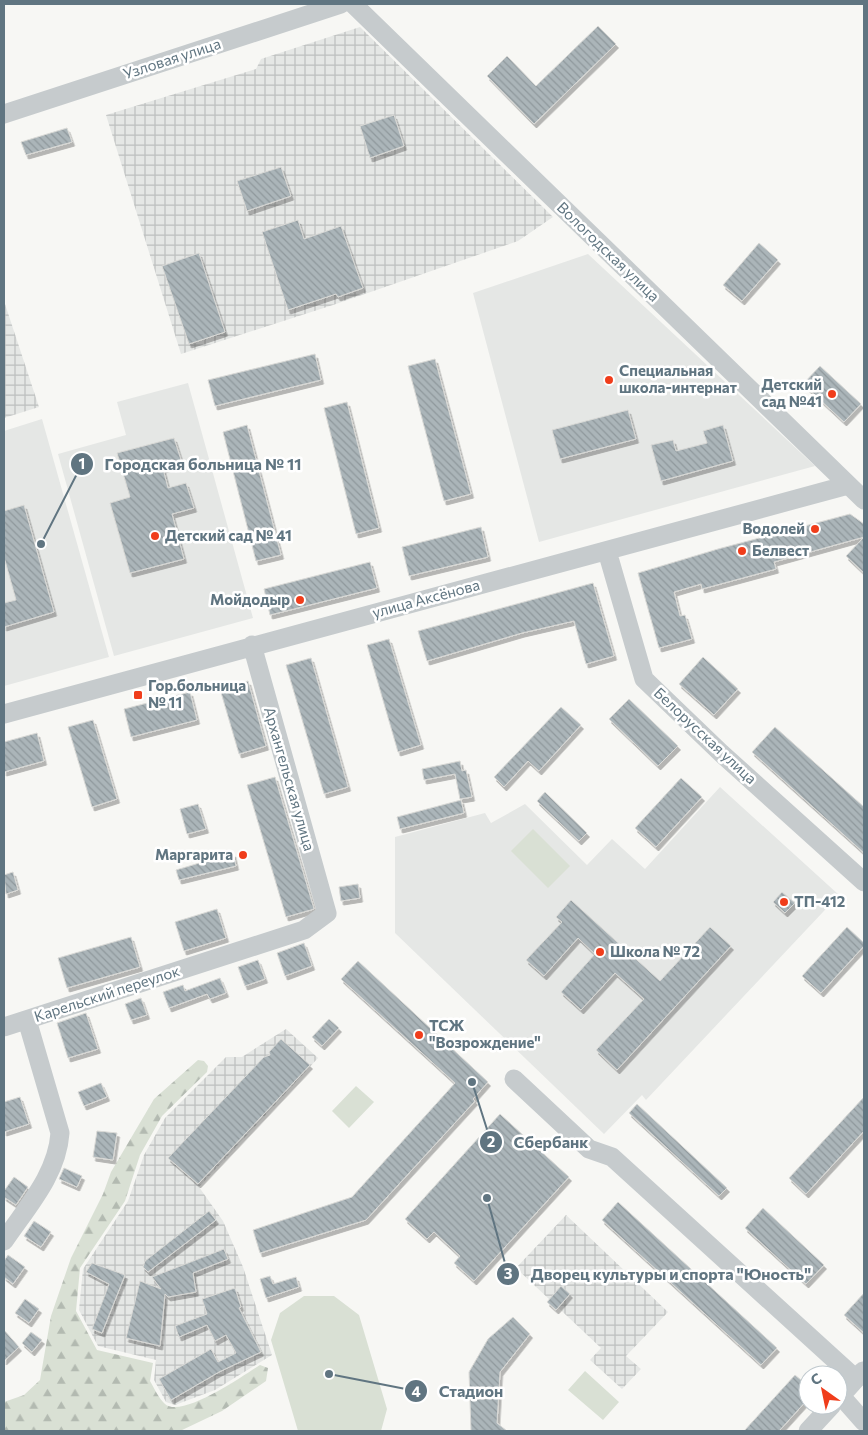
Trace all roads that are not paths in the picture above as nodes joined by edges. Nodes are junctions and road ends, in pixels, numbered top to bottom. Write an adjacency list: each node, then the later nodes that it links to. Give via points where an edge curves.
1 (341, 4): 3 (street, Узловая улица)
2 (353, 4): 4 (street, Вологодская улица)
3 (4, 114)
4 (848, 485): 5 (street, Вологодская улица); 6 (street, улица Аксёнова)
5 (864, 500)
6 (607, 551): 7 (street, улица Аксёнова); 9 (street, Белорусская улица, via 644,679)
7 (252, 645): 8 (street, улица Аксёнова); 10 (street, Архангельская улица)
8 (4, 714)
9 (864, 882)
10 (328, 913): 11 (street, Карельский переулок, via 304,930)
11 (26, 1020): 12 (street); 14 (street, Карельский переулок, via 60,1132 59,1143 47,1177)
12 (4, 1027)
13 (514, 1079): 15 (street, via 589,1149 612,1157)
14 (4, 1241)
15 (860, 1374): 16 (street)
16 (848, 1388)
17 (848, 1409): 19 (street)
18 (823, 1415): 20 (street)
19 (864, 1422)
20 (808, 1431)

